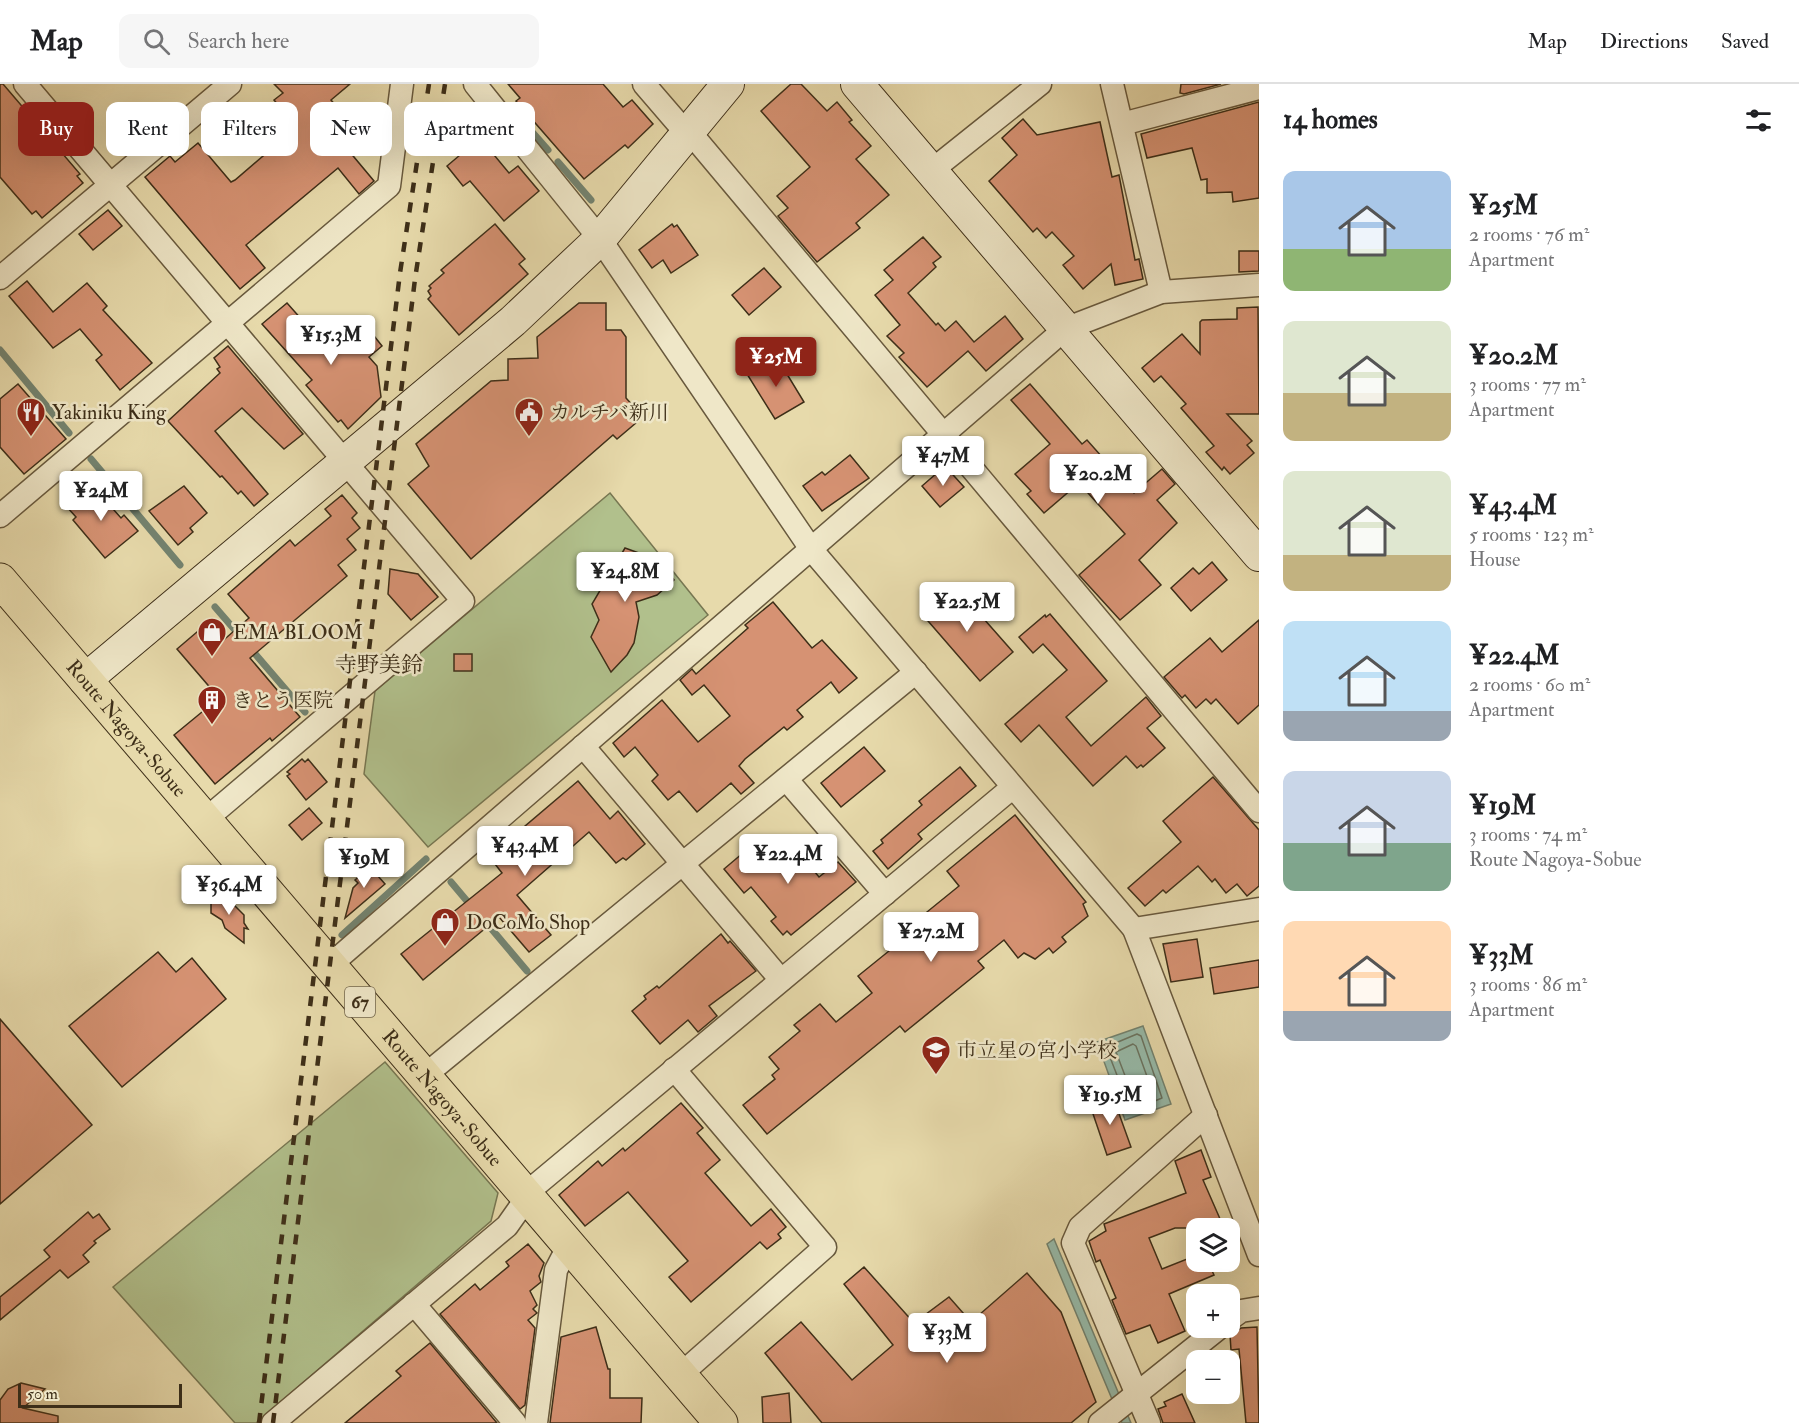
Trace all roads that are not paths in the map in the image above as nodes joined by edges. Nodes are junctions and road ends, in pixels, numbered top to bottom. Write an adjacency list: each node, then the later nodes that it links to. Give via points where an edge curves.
1 (25, 84): 14 (street)
2 (230, 84): 14 (street)
3 (402, 84): 19 (street, via 389,186)
4 (474, 84): 15 (street)
5 (644, 84): 12 (street)
6 (728, 84): 12 (street)
7 (857, 84): 13 (street)
8 (1040, 84): 13 (street)
9 (1112, 84): 11 (street)
10 (1259, 88): 11 (street)
11 (1122, 124): 18 (street)
12 (688, 133): 15 (street); 21 (street)
13 (931, 171): 20 (street)
14 (111, 184): 16 (street); 19 (street)
15 (600, 239): 22 (street, via 513,321); 24 (street)
16 (0, 278)
17 (1259, 285): 18 (street)
18 (1161, 292): 20 (street)
19 (228, 323): 22 (street); 23 (street)
20 (1065, 329): 21 (street); 25 (street)
21 (943, 434): 24 (street); 32 (street)
22 (346, 463): 28 (street); 33 (street, via 463,601)
23 (0, 516)
24 (811, 549): 27 (street); 29 (street)
25 (1259, 555)
26 (0, 580): 28 (main road, Route Nagoya-Sobue / 67)
27 (916, 672): 30 (street); 31 (street)
28 (86, 680): 33 (main road, Route Nagoya-Sobue / 67)
29 (583, 746): 34 (street); 38 (street)
30 (786, 779): 34 (street); 35 (street)
31 (1014, 787): 35 (street); 37 (street)
32 (1259, 811)
33 (205, 820): 38 (main road, Route Nagoya-Sobue / 67)
34 (683, 863): 39 (street); 41 (street)
35 (885, 894): 39 (street)
36 (1259, 909): 37 (street)
37 (1134, 929): 42 (street)
38 (329, 966): 41 (main road, Route Nagoya-Sobue / 67)
39 (781, 980): 40 (street)
40 (674, 1069): 43 (street, via 536,1185); 50 (street, via 825,1247)
41 (424, 1076): 43 (main road, Route Nagoya-Sobue / 67)
42 (1206, 1115): 45 (street); 51 (street, via 1080,1227 1073,1243)
43 (528, 1197): 44 (main road, Route Nagoya-Sobue / 67); 46 (street, via 507,1226)
44 (569, 1245): 50 (main road, Route Nagoya-Sobue / 67); 56 (street, via 556,1270)
45 (1259, 1255)
46 (414, 1304): 54 (street); 55 (street)
47 (1259, 1308): 48 (street)
48 (1240, 1311)
49 (1206, 1338): 51 (street)
50 (680, 1375): 53 (main road, Route Nagoya-Sobue / 67)
51 (1134, 1394): 52 (street); 57 (street)
52 (1104, 1419)
53 (715, 1421)
54 (273, 1423)
55 (515, 1423)
56 (536, 1423)
57 (1149, 1423)

